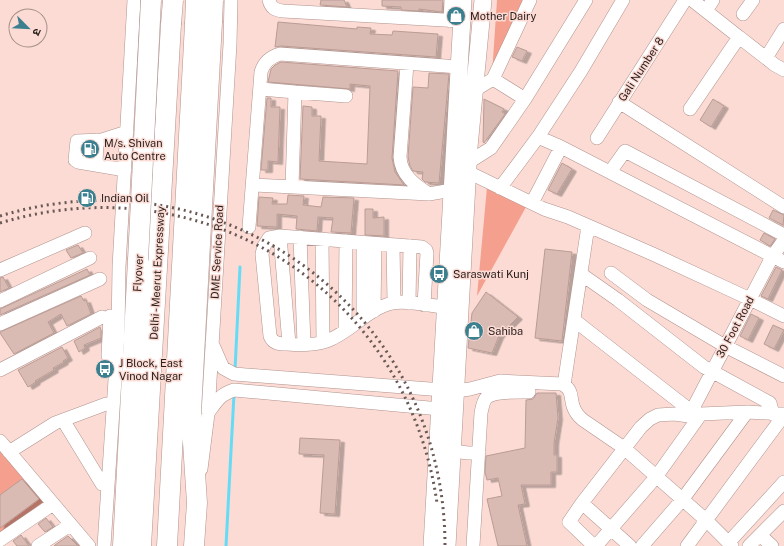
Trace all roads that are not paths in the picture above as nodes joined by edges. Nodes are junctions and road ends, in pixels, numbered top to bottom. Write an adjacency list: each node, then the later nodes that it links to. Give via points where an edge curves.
1 (134, 0): 22 (street)
2 (147, 0): 7 (street)
3 (151, 0): 84 (highway, Flyover, bridge, via 138,260)
4 (173, 0): 126 (highway, Delhi - Meerut Expressway, bridge)
5 (196, 0): 127 (highway, bridge)
6 (213, 0): 98 (highway, bridge)
7 (225, 0)
8 (231, 0): 24 (street, DME Service Road)
9 (269, 0): 21 (street, via 271,6 282,11)
10 (451, 0): 21 (street)
11 (463, 0): 21 (main road)
12 (483, 0): 32 (main road)
13 (530, 0): 30 (street)
14 (586, 0): 35 (street)
15 (623, 0): 39 (street)
16 (685, 0): 36 (street, Gali Number 8)
17 (692, 0): 19 (street)
18 (753, 0): 20 (street)
19 (710, 5): 25 (street)
20 (743, 14)
21 (456, 21): 28 (main road)
22 (133, 25): 24 (street, via 139,19 146,18 216,20); 38 (street)
23 (784, 29): 26 (street)
24 (230, 30): 86 (street, DME Service Road)
25 (739, 37): 26 (street); 37 (street)
26 (766, 58): 29 (street)
27 (407, 64): 28 (street); 31 (street, via 280,54 270,58 264,65 261,72); 51 (street, via 400,164 410,179)
28 (459, 67): 50 (main road)
29 (784, 70)
30 (493, 79): 32 (street); 35 (street)
31 (261, 89): 33 (street); 47 (street)
32 (474, 90): 44 (main road)
33 (296, 92): 34 (street); 48 (street)
34 (346, 96)
35 (525, 99): 44 (street, via 491,148)
36 (619, 102): 40 (street, Gali Number 8); 53 (street)
37 (690, 109)
38 (121, 130): 41 (street); 45 (street)
39 (538, 137): 42 (street); 49 (street)
40 (597, 138)
41 (91, 140): 43 (street); 43 (street, via 76,142 75,160)
42 (561, 147): 46 (street); 52 (street)
43 (90, 164): 45 (street)
44 (468, 167): 49 (street); 94 (main road)
45 (121, 169): 84 (street, via 119,270); 96 (street, via 113,257)
46 (610, 172): 57 (street, via 625,151); 67 (street)
47 (253, 185): 48 (street); 55 (street)
48 (292, 187): 51 (street)
49 (500, 188): 52 (street)
50 (452, 190): 51 (street); 77 (main road)
51 (429, 194)
52 (532, 203): 54 (street)
53 (784, 207)
54 (588, 226): 70 (street); 72 (street)
55 (250, 227)
56 (85, 233): 68 (street)
57 (784, 235)
58 (280, 236): 59 (street); 87 (street); 87 (street, via 269,238 262,254 270,336 277,344)
59 (300, 237): 60 (street); 88 (street)
60 (322, 239): 62 (street); 85 (street)
61 (784, 240): 67 (street, 30 Foot Road)
62 (346, 241): 63 (street); 83 (street)
63 (369, 243): 64 (street); 78 (street)
64 (393, 245): 65 (street); 74 (street)
65 (410, 246): 75 (street); 76 (street, via 426,250)
66 (90, 258): 73 (street)
67 (778, 259): 72 (street, 30 Foot Road)
68 (0, 270)
69 (610, 273): 89 (street, via 647,300)
70 (581, 274): 81 (street); 91 (street)
71 (100, 279): 82 (street)
72 (750, 299): 80 (street); 89 (street, 30 Foot Road)
73 (0, 301)
74 (394, 302): 75 (street); 78 (street)
75 (409, 303): 76 (street)
76 (424, 305): 77 (street)
77 (445, 307): 94 (main road)
78 (368, 314): 83 (street)
79 (102, 316): 90 (street)
80 (784, 316)
81 (574, 320): 93 (street); 100 (street)
82 (0, 324)
83 (345, 330): 85 (street)
84 (127, 334): 124 (street); 125 (highway, Flyover, via 132,389)
85 (323, 342): 88 (street)
86 (212, 343): 94 (street, via 223,368 234,374); 98 (street, DME Service Road)
87 (289, 344): 88 (street)
88 (304, 344)
89 (725, 346): 91 (street, 30 Foot Road); 92 (street)
90 (0, 370)
91 (712, 372): 100 (street, 30 Foot Road); 101 (street, via 770,403)
92 (784, 376)
93 (564, 385): 94 (street, via 500,380 470,389); 104 (street, via 568,387 573,407 582,420)
94 (449, 390): 97 (main road)
95 (529, 392): 107 (street, via 493,394 488,397 481,413)
96 (106, 404): 102 (street); 110 (street)
97 (448, 408): 98 (street, via 234,390 224,393); 105 (main road); 129 (main road)
98 (200, 409): 128 (highway)
99 (747, 412): 100 (street); 101 (street); 111 (street)
100 (694, 414): 104 (street, via 658,415 641,427); 108 (street, 30 Foot Road)
101 (780, 414): 115 (street)
102 (63, 420): 106 (street, via 54,423); 110 (street)
103 (0, 440): 106 (street)
104 (624, 448): 108 (street); 112 (street)
105 (453, 451): 107 (street); 130 (main road)
106 (9, 452): 113 (street)
107 (479, 452): 131 (street)
108 (656, 477): 111 (street); 117 (street, 30 Foot Road)
109 (784, 482): 120 (street)
110 (102, 484): 123 (street)
111 (682, 500): 115 (street); 134 (street)
112 (582, 503): 117 (street); 132 (street, via 569,522)
113 (53, 504): 116 (street); 119 (street)
114 (784, 511): 118 (street)
115 (707, 521): 120 (street); 135 (street)
116 (70, 525): 121 (street); 122 (street)
117 (611, 529): 132 (street, 30 Foot Road); 133 (street)
118 (760, 535): 136 (street); 137 (street)
119 (0, 540)
120 (731, 544)
121 (38, 546)
122 (89, 546)
123 (98, 546)
124 (104, 546)
125 (123, 546)
126 (142, 546)
127 (167, 546)
128 (194, 546)
129 (432, 546)
130 (447, 546)
131 (473, 546)
132 (595, 546)
133 (630, 546)
134 (642, 546)
135 (687, 546)
136 (749, 546)
137 (772, 546)

